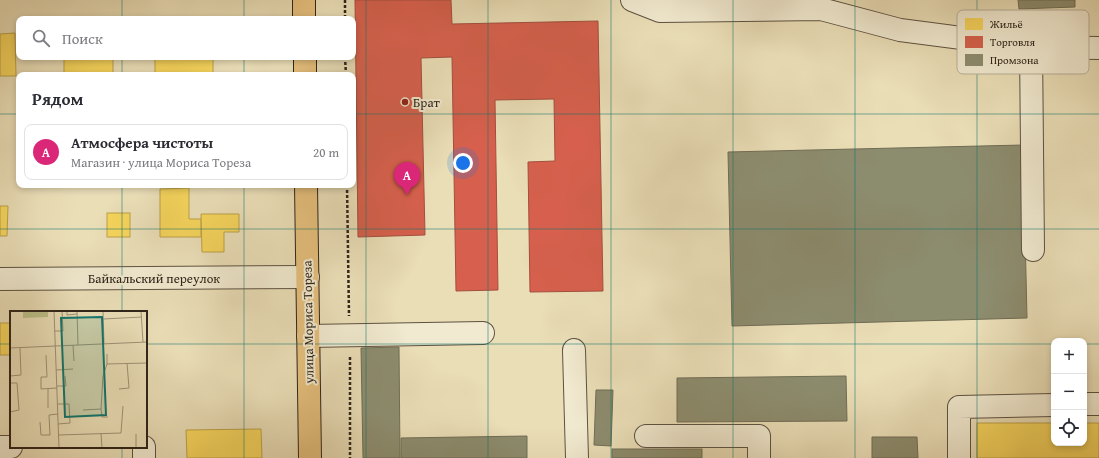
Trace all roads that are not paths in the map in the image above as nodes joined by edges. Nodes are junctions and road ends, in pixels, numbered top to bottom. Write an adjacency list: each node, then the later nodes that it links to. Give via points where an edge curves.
1 (304, 0): 3 (main road)
2 (632, 0): 4 (street, via 660,11 821,9 900,30)
3 (304, 16)
4 (957, 37)
5 (1089, 48): 6 (street)
6 (1099, 48)
7 (304, 60): 8 (main road)
8 (305, 72)
9 (1031, 74): 11 (street)
10 (306, 188): 12 (main road, улица Мориса Тореза)
11 (1033, 250)
12 (308, 277): 13 (street, Байкальский переулок); 15 (main road, улица Мориса Тореза)
13 (0, 278)
14 (482, 332): 15 (street)
15 (308, 336): 21 (main road, улица Мориса Тореза)
16 (574, 350): 22 (street)
17 (1087, 404): 18 (street)
18 (1099, 404)
19 (1051, 405): 24 (street, via 959,407)
20 (646, 436): 23 (street, via 759,436)
21 (310, 458)
22 (577, 458)
23 (759, 458)
24 (959, 458)

